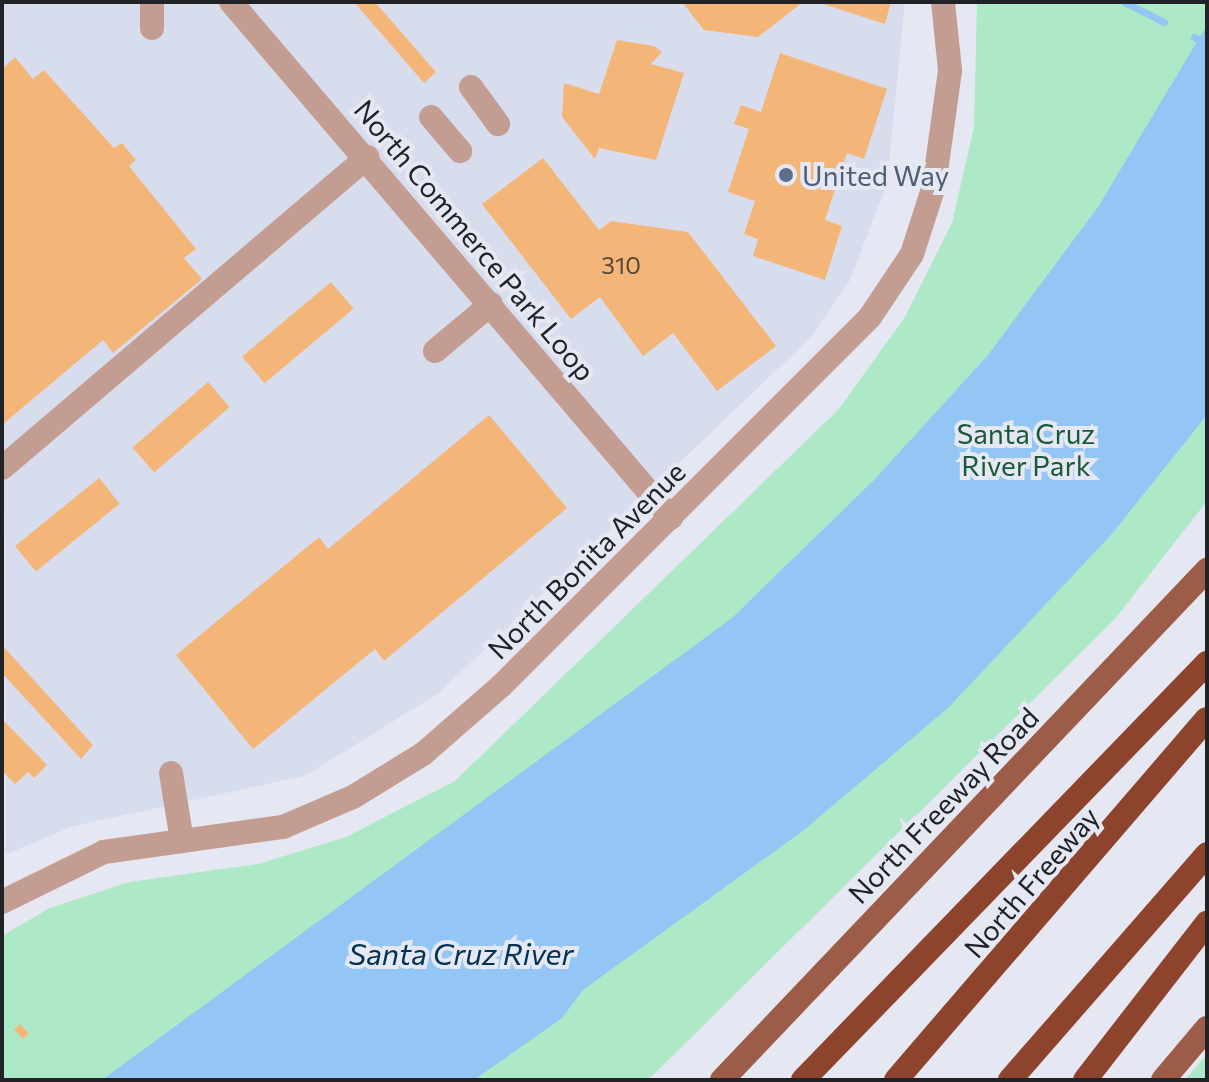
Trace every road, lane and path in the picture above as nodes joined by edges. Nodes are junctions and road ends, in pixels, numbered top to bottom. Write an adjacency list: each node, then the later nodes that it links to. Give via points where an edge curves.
1 (152, 2): 4 (street)
2 (231, 2): 9 (street, North Commerce Park Loop)
3 (943, 2): 13 (street, North Bonita Avenue, via 950,70 934,186 912,254 870,317)
4 (152, 28)
5 (471, 87): 7 (street)
6 (431, 117): 8 (street)
7 (498, 124)
8 (460, 151)
9 (367, 157): 10 (street, North Commerce Park Loop); 12 (street)
10 (491, 304): 11 (street); 13 (street, North Commerce Park Loop)
11 (435, 351)
12 (2, 468)
13 (671, 518): 18 (street, North Bonita Avenue, via 423,754 353,797 283,827)
14 (1207, 570): 23 (main road, North Freeway Road)
15 (1207, 663): 24 (highway)
16 (1207, 719): 25 (highway, North Freeway)
17 (171, 773): 18 (street)
18 (182, 841): 20 (street, North Bonita Avenue, via 104,852)
19 (1207, 854): 26 (highway)
20 (2, 902)
21 (1207, 923): 27 (highway)
22 (1207, 1028): 28 (main road)
23 (722, 1080)
24 (803, 1080)
25 (896, 1080)
26 (1010, 1080)
27 (1085, 1080)
28 (1163, 1080)

